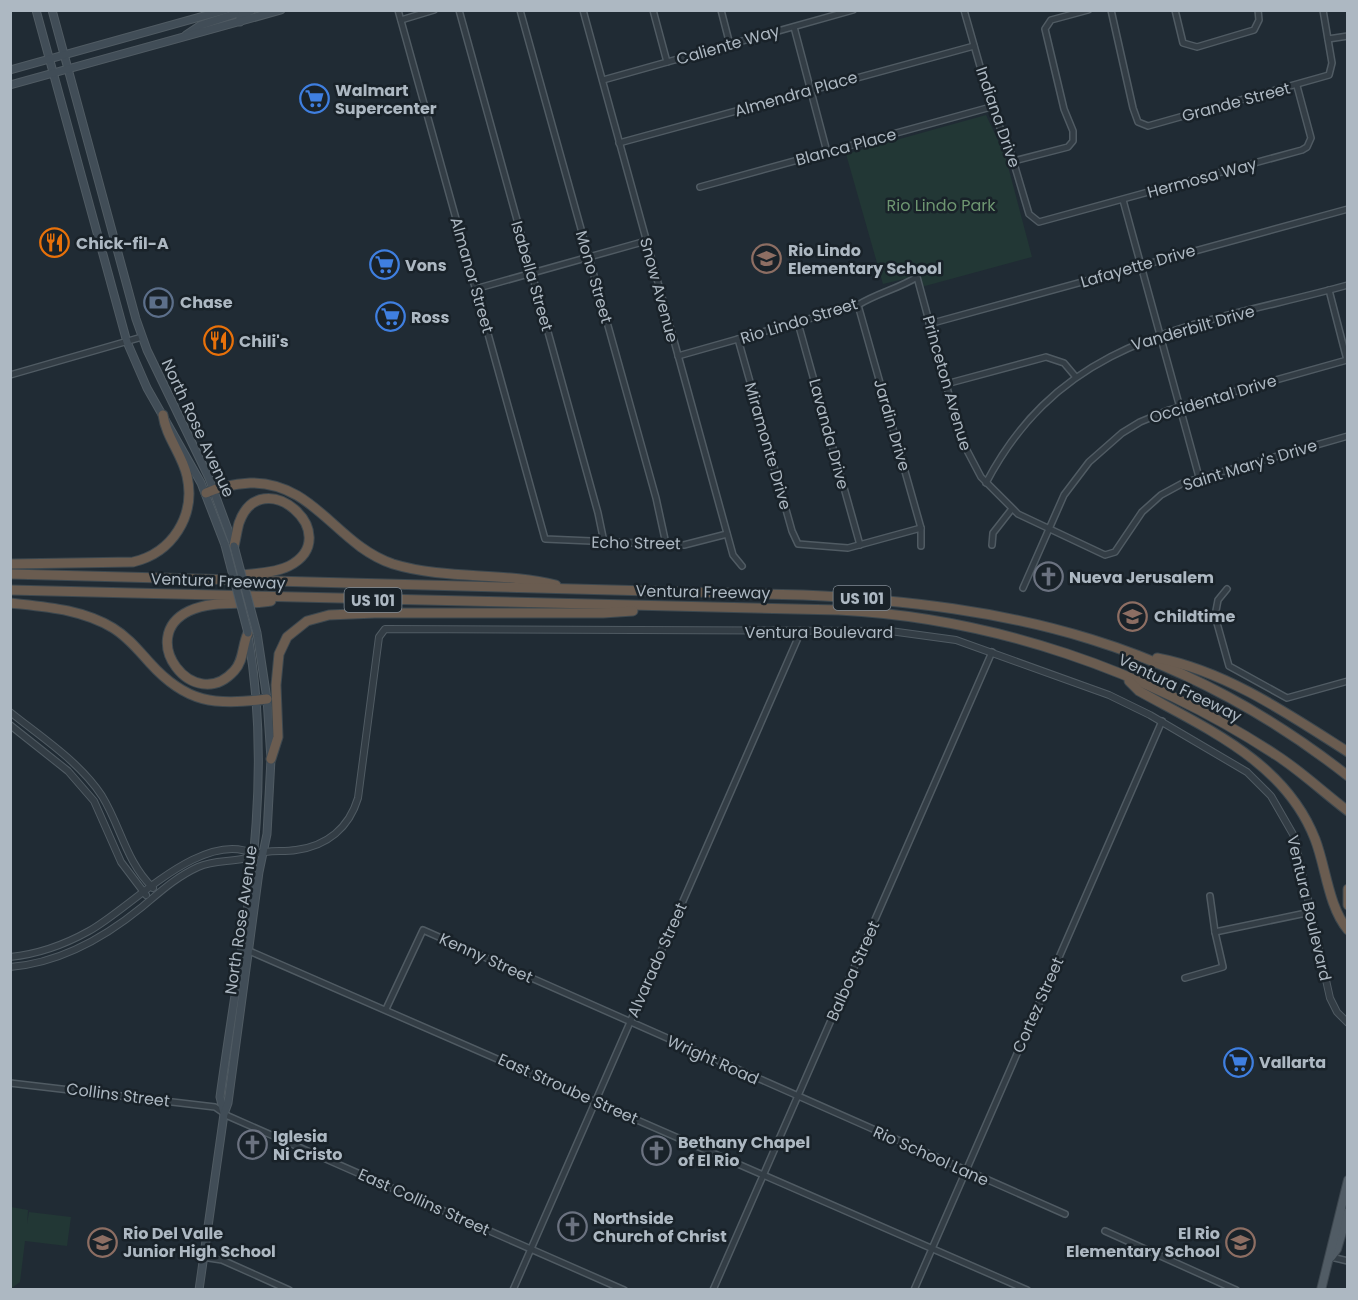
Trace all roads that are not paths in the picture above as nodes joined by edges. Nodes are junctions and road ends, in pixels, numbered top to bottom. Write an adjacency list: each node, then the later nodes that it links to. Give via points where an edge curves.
1 (36, 10): 31 (main road, North Rose Avenue)
2 (52, 10): 30 (main road, North Rose Avenue)
3 (225, 10): 30 (main road)
4 (236, 10): 26 (main road, via 235,14 201,25)
5 (252, 10): 23 (main road, via 240,16)
6 (281, 10): 23 (main road)
7 (398, 10): 22 (street, Almanor Street)
8 (434, 10): 22 (street)
9 (459, 10): 51 (street, Isabella Street)
10 (520, 10): 49 (street, Mono Street)
11 (583, 10): 36 (street, Snow Avenue)
12 (652, 10): 32 (street)
13 (721, 10): 28 (street)
14 (853, 10): 21 (street, Caliente Way)
15 (964, 10): 29 (street, Indiana Drive)
16 (1088, 10): 43 (street, via 1051,20 1045,29 1073,141 1068,147)
17 (1111, 10): 38 (street, Grande Street, via 1138,122 1152,126)
18 (1175, 10): 19 (street, via 1183,44 1197,47 1256,28)
19 (1258, 10)
20 (1323, 10): 27 (street)
21 (831, 14): 24 (street, Caliente Way)
22 (401, 20): 54 (street, Almanor Street)
23 (240, 22): 26 (main road)
24 (794, 27): 28 (street, Caliente Way); 39 (street)
25 (1347, 36): 27 (street)
26 (181, 38): 33 (main road)
27 (1328, 39): 38 (street, Grande Street, via 1331,72 1321,80)
28 (730, 45): 32 (street, Caliente Way)
29 (974, 46): 39 (street, Almendra Place); 40 (street, Indiana Drive)
30 (65, 55): 31 (main road); 33 (main road, North Rose Avenue)
31 (49, 59): 34 (main road); 35 (main road, North Rose Avenue)
32 (667, 62): 36 (street, Caliente Way)
33 (70, 69): 35 (main road); 60 (main road, North Rose Avenue)
34 (10, 70)
35 (53, 73): 37 (main road); 62 (main road, North Rose Avenue)
36 (603, 80): 41 (street, Snow Avenue)
37 (10, 85)
38 (1297, 86): 45 (street, Hermosa Way, via 1311,138 1307,147)
39 (811, 90): 41 (street, Almendra Place); 42 (street)
40 (991, 107): 42 (street, Blanca Place); 43 (street, Indiana Drive)
41 (619, 143): 48 (street, Snow Avenue)
42 (827, 152): 44 (street, Blanca Place)
43 (1014, 161): 47 (street, Indiana Drive)
44 (700, 187)
45 (1123, 200): 47 (street, Hermosa Way, via 1044,222); 50 (street)
46 (1347, 209): 50 (street, Lafayette Drive)
47 (1034, 221)
48 (646, 242): 49 (street); 63 (street, Snow Avenue)
49 (589, 257): 51 (street); 80 (street, Mono Street)
50 (1141, 265): 58 (street, Lafayette Drive); 59 (street)
51 (531, 273): 54 (street); 79 (street, Isabella Street)
52 (917, 277): 56 (street, Rio Lindo Street); 58 (street, Princeton Avenue)
53 (1347, 285): 55 (street, Vanderbilt Drive)
54 (475, 289): 78 (street, Almanor Street)
55 (1329, 290): 59 (street, Vanderbilt Drive); 64 (street)
56 (858, 305): 57 (street, Rio Lindo Street); 75 (street, Jardin Drive)
57 (798, 323): 61 (street, Rio Lindo Street); 82 (street, Lavanda Drive)
58 (929, 324): 67 (street, Princeton Avenue)
59 (1160, 336): 66 (street, Vanderbilt Drive, via 1119,351); 68 (street)
60 (142, 337): 62 (street); 73 (main road, North Rose Avenue)
61 (738, 339): 63 (street, Rio Lindo Street); 82 (street, Miramonte Drive, via 793,537 805,546)
62 (127, 342): 65 (street); 69 (main road, North Rose Avenue)
63 (678, 356): 77 (street, Snow Avenue)
64 (1347, 360): 68 (street, Occidental Drive)
65 (10, 375)
66 (1075, 376): 67 (street, via 1064,363 1046,357); 72 (street, Vanderbilt Drive, via 1030,417)
67 (946, 384): 72 (street, Princeton Avenue, via 966,452)
68 (1179, 407): 71 (street); 76 (street, Occidental Drive, via 1140,422 1105,447 1074,481)
69 (163, 415): 73 (main road, North Rose Avenue); 86 (highway, via 183,465 189,493 184,519 171,540 152,556 133,562)
70 (1347, 436): 71 (street, Saint Mary's Drive)
71 (1199, 477): 85 (street, Saint Mary's Drive, via 1152,502)
72 (986, 483): 74 (street, Princeton Avenue)
73 (210, 491): 81 (main road, North Rose Avenue); 93 (highway, via 252,483 286,488 307,500 355,545 395,564)
74 (1011, 510): 76 (street, Princeton Avenue); 83 (street, via 993,533)
75 (921, 528): 82 (street); 84 (street, Jardin Drive)
76 (1046, 530): 85 (street, Princeton Avenue); 90 (street, Occidental Drive)
77 (727, 534): 80 (street, Echo Street, via 691,544); 87 (street, Snow Avenue, via 733,555)
78 (545, 539): 79 (street, Echo Street)
79 (604, 542): 80 (street, Echo Street)
80 (666, 544)
81 (230, 545): 89 (highway, via 245,512 261,501 272,499 290,504 306,523 305,549 288,567); 98 (main road, North Rose Avenue, bridge)
82 (860, 545)
83 (992, 545)
84 (921, 546)
85 (1111, 555)
86 (10, 564)
87 (742, 566)
88 (10, 574): 89 (highway, Ventura Freeway / US 101)
89 (211, 580): 93 (highway, Ventura Freeway / US 101)
90 (1023, 588)
91 (1227, 589): 102 (street, via 1218,600 1215,616 1229,666 1287,698)
92 (10, 590): 94 (highway, Ventura Freeway / US 101)
93 (576, 590): 100 (highway, Ventura Freeway / US 101, via 897,601 1044,624)
94 (291, 598): 96 (highway, Ventura Freeway / US 101); 98 (highway, via 187,611 170,632 169,657 187,679 218,681 235,671)
95 (10, 603): 103 (highway, via 72,611 95,619 125,637 168,681 195,698)
96 (677, 607): 101 (highway, Ventura Freeway / US 101, via 897,614 1013,637); 108 (highway, via 603,613 375,613 315,618 293,631 279,654 278,737)
97 (801, 631): 99 (street, Ventura Boulevard, via 912,633 956,640); 111 (street, Ventura Boulevard, via 385,629 379,638 358,798 352,815 334,836 314,846); 129 (street, Alvarado Street)
98 (253, 633): 103 (main road, North Rose Avenue)
99 (992, 652): 105 (street, Ventura Boulevard, via 1115,698); 132 (street, Balboa Street)
100 (1141, 654): 107 (highway, via 1174,661 1226,682 1295,718); 109 (highway, Ventura Freeway / US 101, via 1231,698)
101 (1123, 675): 110 (highway, Ventura Freeway / US 101, via 1216,719 1277,756); 121 (highway, via 1139,691 1258,761 1286,789 1312,832)
102 (1347, 681)
103 (262, 700): 108 (main road, North Rose Avenue); 112 (main road, North Rose Avenue)
104 (10, 712): 113 (street, via 95,786 114,817 129,857)
105 (1162, 721): 120 (street, Ventura Boulevard, via 1240,767 1271,796 1294,837); 135 (street, Cortez Street)
106 (10, 725): 115 (street, via 68,771 94,801 121,862)
107 (1347, 752)
108 (271, 759): 111 (main road, North Rose Avenue)
109 (1347, 776)
110 (1347, 812)
111 (263, 853): 112 (street, Ventura Boulevard); 124 (main road, North Rose Avenue)
112 (254, 854): 113 (street, via 245,849 202,856); 116 (street, via 198,867); 123 (main road, North Rose Avenue)
113 (151, 886): 115 (street); 116 (street)
114 (1347, 889): 119 (highway)
115 (143, 892): 118 (street); 125 (street, via 75,939 37,953)
116 (157, 893): 118 (street)
117 (1210, 896): 122 (street)
118 (150, 900): 126 (street, via 74,951)
119 (1347, 905)
120 (1311, 912): 122 (street); 130 (street, Ventura Boulevard, via 1330,998)
121 (1347, 930)
122 (1215, 932): 127 (street, via 1223,968)
123 (240, 948): 124 (street, East Stroube Street); 134 (main road, North Rose Avenue, via 220,1097)
124 (249, 950): 128 (street, East Stroube Street); 134 (main road, North Rose Avenue)
125 (10, 957)
126 (10, 967)
127 (1185, 978)
128 (386, 1009): 129 (street, Kenny Street, via 423,930); 133 (street, East Stroube Street)
129 (630, 1023): 132 (street, Wright Road); 133 (street, Alvarado Street)
130 (1347, 1023)
131 (10, 1083): 134 (street, Collins Street, via 215,1107)
132 (797, 1097): 135 (street, Rio School Lane); 136 (street, Balboa Street)
133 (595, 1101): 136 (street, East Stroube Street); 142 (street, Alvarado Street)
134 (224, 1113): 142 (street, East Collins Street); 143 (main road, North Rose Avenue)
135 (965, 1171): 139 (street, Rio School Lane); 141 (street, Cortez Street)
136 (763, 1174): 141 (street, East Stroube Street); 150 (street, Balboa Street)
137 (1347, 1180): 144 (main road, via 1329,1248)
138 (1347, 1212): 144 (main road)
139 (1065, 1214)
140 (1105, 1232): 153 (street)
141 (932, 1248): 151 (street, Cortez Street); 152 (street, East Stroube Street)
142 (531, 1249): 148 (street, Alvarado Street); 149 (street, East Collins Street)
143 (202, 1257): 146 (main road, North Rose Avenue); 147 (street, via 222,1260)
144 (1331, 1257): 145 (street); 154 (main road)
145 (1347, 1261)
146 (199, 1290)
147 (289, 1290)
148 (513, 1290)
149 (624, 1290)
150 (713, 1290)
151 (914, 1290)
152 (1027, 1290)
153 (1236, 1290)
154 (1321, 1290)

